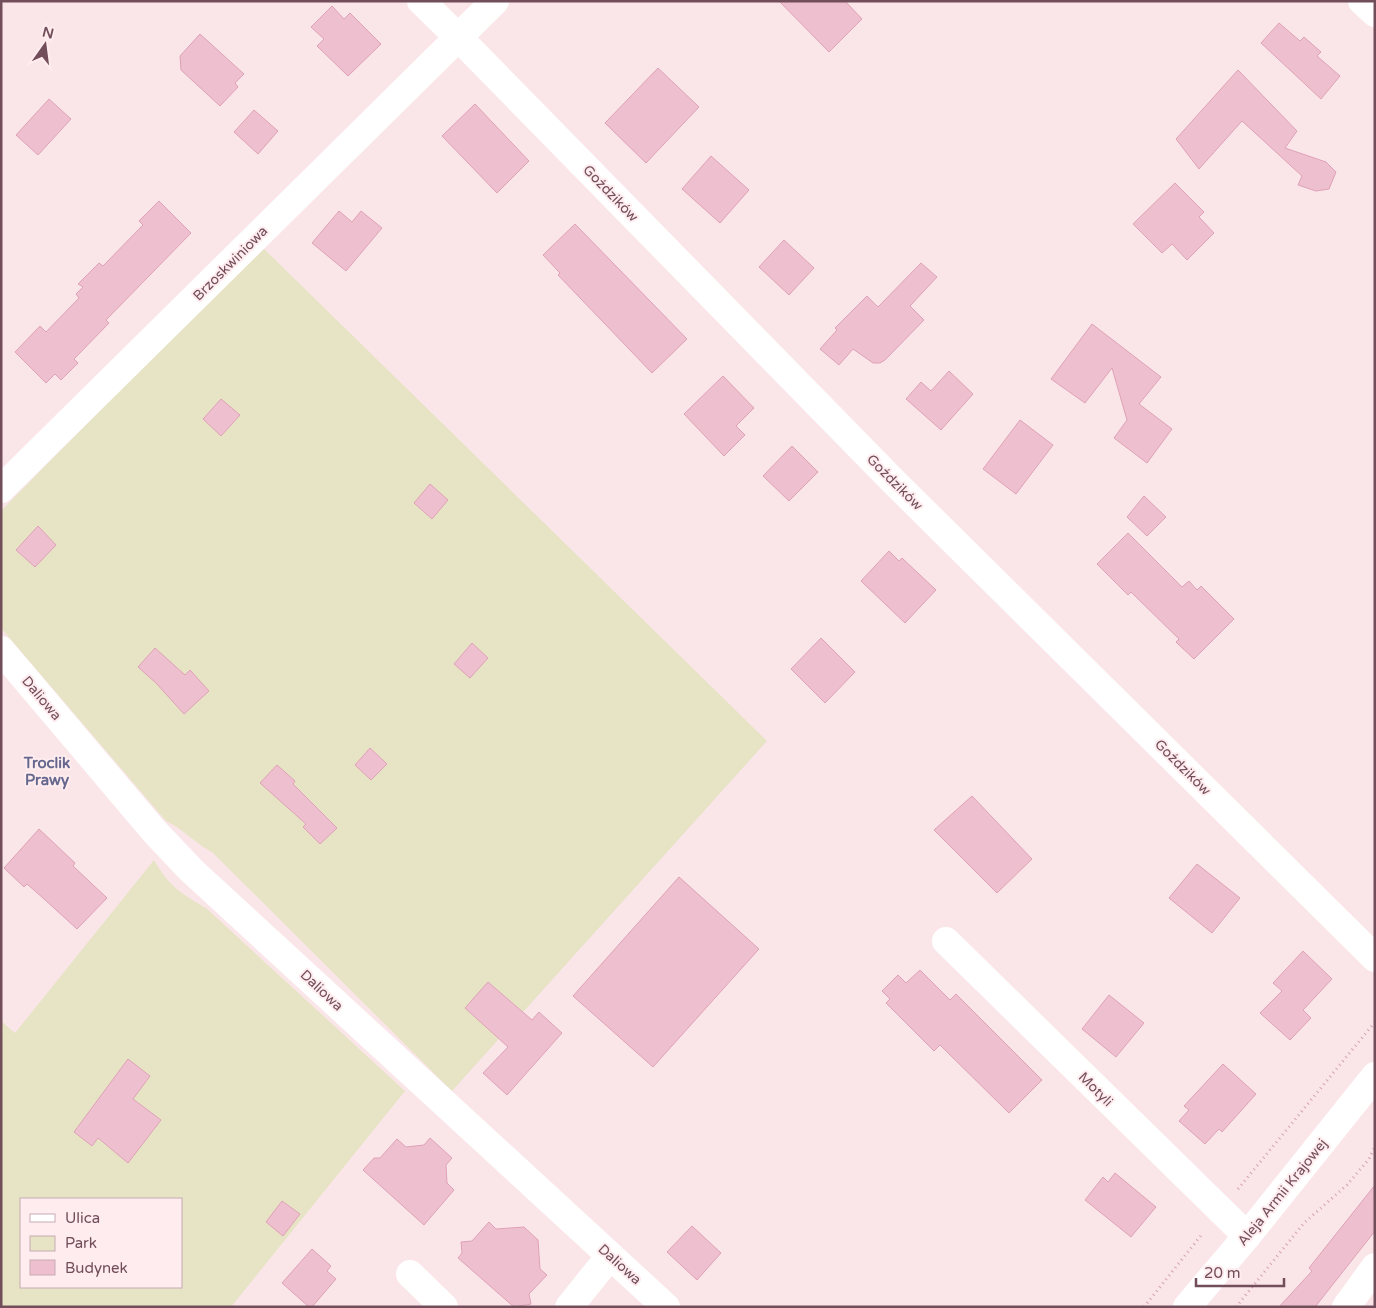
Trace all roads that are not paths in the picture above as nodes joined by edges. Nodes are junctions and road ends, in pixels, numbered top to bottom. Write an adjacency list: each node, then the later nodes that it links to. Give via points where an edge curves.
1 (421, 1): 5 (street, Goździków)
2 (495, 1): 5 (street, Brzoskwiniowa)
3 (1362, 1): 4 (street)
4 (1375, 13)
5 (459, 38): 6 (street, Brzoskwiniowa); 9 (street, Goździków, via 900,488)
6 (1, 489)
7 (1, 650): 12 (street, Daliowa, via 154,831 191,870)
8 (946, 941): 11 (street, Motyli)
9 (1375, 958)
10 (1375, 1076): 11 (street, Aleja Armii Krajowej)
11 (1247, 1236): 18 (street, Aleja Armii Krajowej)
12 (610, 1256): 16 (street); 17 (street, Daliowa)
13 (1375, 1267): 19 (street)
14 (410, 1274): 15 (street)
15 (444, 1307)
16 (569, 1307)
17 (666, 1307)
18 (1187, 1307)
19 (1346, 1307)

